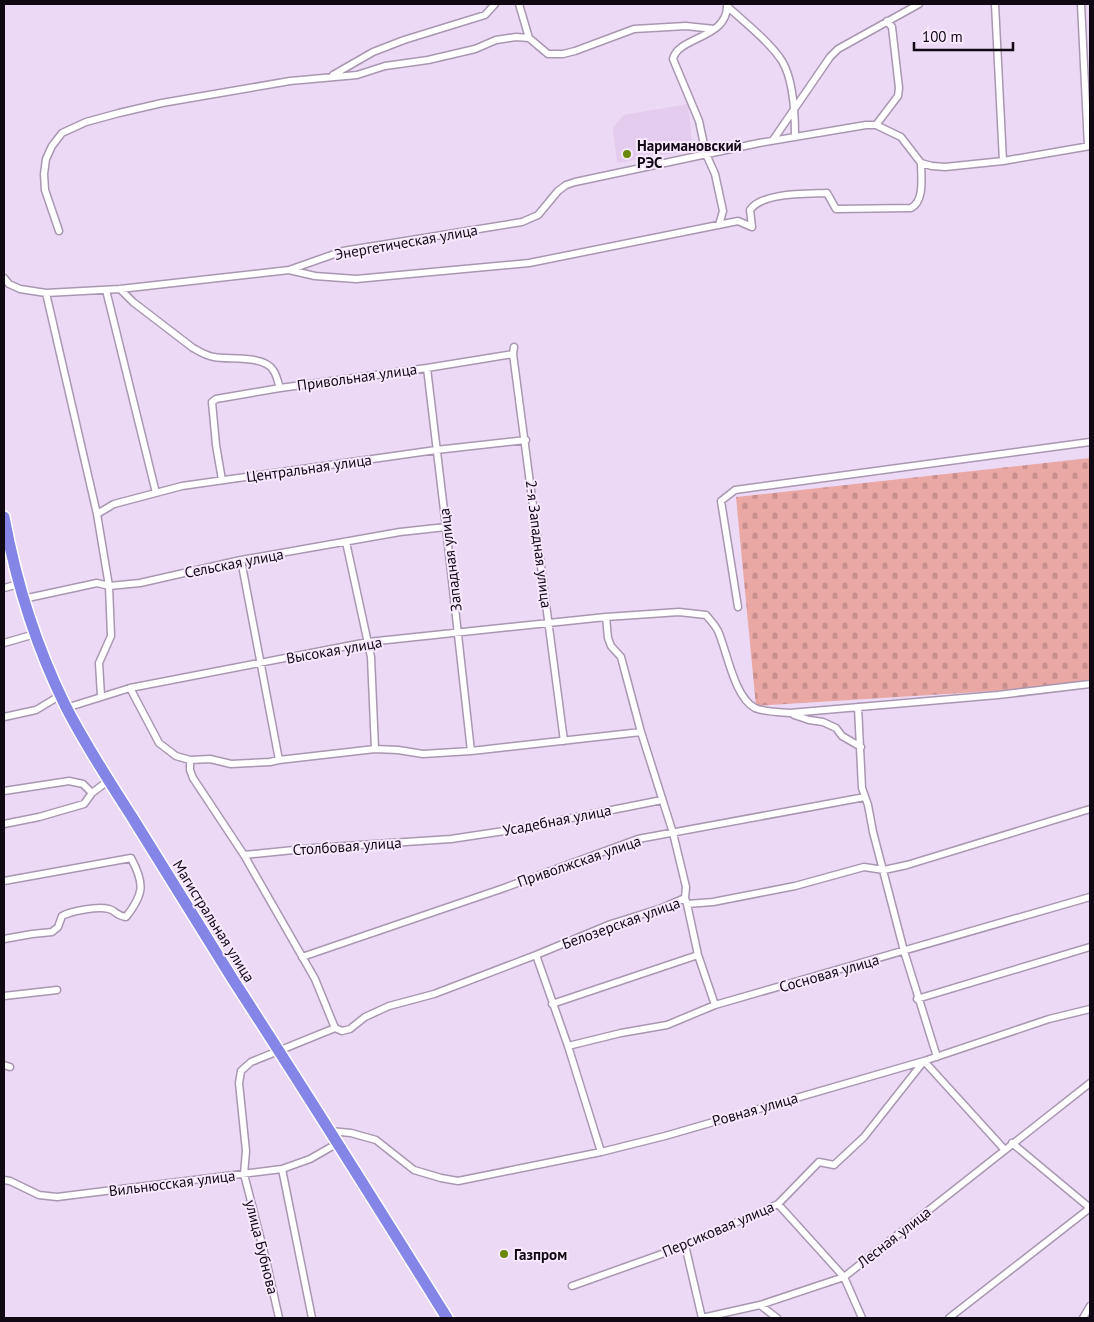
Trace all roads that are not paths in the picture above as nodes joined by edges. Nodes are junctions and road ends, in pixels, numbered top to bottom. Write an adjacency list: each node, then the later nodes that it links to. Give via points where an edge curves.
1 (495, 4): 10 (street, via 485,15 373,52)
2 (519, 4): 9 (street)
3 (919, 4): 7 (street)
4 (995, 4): 17 (street)
5 (1081, 4): 15 (street)
6 (727, 5): 8 (street, via 722,21); 11 (street, via 782,62)
7 (887, 21): 11 (street, via 830,56); 12 (street, via 892,28 899,88 898,96)
8 (714, 29): 9 (street, via 686,26 634,29 563,54 548,54); 16 (street, via 676,51 673,60 698,121)
9 (529, 38): 10 (street, via 516,36 428,60 385,66 357,75)
10 (330, 76): 22 (street, via 162,103 86,122 62,133 46,159 44,174 45,190)
11 (794, 108): 13 (street); 14 (street)
12 (876, 125): 13 (street, Энергетическая улица); 18 (street, via 901,136)
13 (795, 136): 14 (street, Энергетическая улица)
14 (774, 140): 16 (street, Энергетическая улица)
15 (1089, 146): 17 (street)
16 (706, 154): 19 (street, via 715,174); 23 (street, Энергетическая улица, via 566,185 538,215 522,222 343,251)
17 (1002, 161): 18 (street, via 945,167)
18 (921, 163): 20 (street, via 920,197 911,208 836,209 827,193 806,193 758,201 750,210 752,227)
19 (723, 211): 20 (street); 21 (street)
20 (738, 221): 21 (street)
21 (719, 225): 23 (street, via 529,262 356,278 315,276)
22 (59, 231)
23 (289, 270): 25 (street, Энергетическая улица)
24 (4, 278): 27 (street, Энергетическая улица, via 14,287)
25 (120, 289): 26 (street, Энергетическая улица); 30 (street, Привольная улица, via 132,302 204,354 267,364 273,369)
26 (106, 290): 27 (street, Энергетическая улица); 35 (street)
27 (46, 292): 36 (street)
28 (514, 350): 29 (street, Привольная улица); 31 (street, 2-я Западная улица)
29 (427, 368): 30 (street, Привольная улица); 33 (street, Западная улица)
30 (280, 388): 34 (street, via 212,402)
31 (526, 440): 33 (street, Центральная улица); 47 (street, 2-я Западная улица)
32 (1090, 442): 45 (street, via 735,490 721,501)
33 (436, 450): 34 (street, Центральная улица); 38 (street, Западная улица)
34 (222, 480): 35 (street, Центральная улица)
35 (156, 493): 36 (street, Центральная улица, via 114,504)
36 (97, 514): 42 (street)
37 (4, 522): 41 (highway, Магистральная улица)
38 (446, 527): 39 (street, Сельская улица); 48 (street, Западная улица)
39 (346, 542): 40 (street, Сельская улица); 50 (street)
40 (241, 560): 42 (street, Сельская улица, via 140,583); 52 (street)
41 (19, 584): 43 (street); 44 (highway, Магистральная улица)
42 (109, 586): 44 (street, Сельская улица, via 96,583); 56 (street, via 111,636 99,663)
43 (4, 588)
44 (23, 599): 49 (highway, Магистральная улица)
45 (738, 608)
46 (606, 617): 47 (street, Высокая улица); 59 (street, Высокая улица, via 679,612 706,615 717,629 744,699 755,708); 61 (street, via 608,638 621,656)
47 (548, 623): 48 (street, Высокая улица); 62 (street, 2-я Западная улица)
48 (458, 632): 50 (street, Высокая улица); 65 (street, Западная улица)
49 (35, 634): 51 (street); 55 (highway, Магистральная улица)
50 (368, 642): 52 (street, Высокая улица); 64 (street)
51 (4, 643)
52 (262, 663): 54 (street, Высокая улица); 67 (street)
53 (1090, 684): 57 (street)
54 (130, 688): 56 (street, Высокая улица); 66 (street, via 160,744 176,756)
55 (60, 695): 58 (highway, Магистральная улица); 60 (street, via 36,710)
56 (101, 696): 58 (street, Высокая улица)
57 (858, 707): 59 (street); 63 (street)
58 (66, 708): 68 (highway, Магистральная улица)
59 (790, 714): 63 (street, via 836,728 842,736)
60 (4, 717)
61 (641, 732): 62 (street); 72 (street)
62 (564, 741): 65 (street)
63 (861, 747): 71 (street)
64 (375, 749): 65 (street, via 423,754); 67 (street)
65 (470, 752)
66 (190, 760): 67 (street, via 210,759 231,764); 77 (street, via 193,778)
67 (278, 760)
68 (109, 780): 70 (street); 96 (highway, Магистральная улица)
69 (4, 791): 70 (street, via 69,781 83,784)
70 (92, 793): 74 (street, via 84,804)
71 (865, 797): 75 (street, Приволжская улица); 78 (street)
72 (662, 800): 75 (street); 76 (street, Усадебная улица)
73 (1090, 809): 78 (street, Белозерская улица)
74 (4, 824)
75 (673, 833): 81 (street, via 686,887); 87 (street, Приволжская улица, via 638,839)
76 (451, 839): 77 (street, Столбовая улица)
77 (244, 855): 87 (street)
78 (884, 870): 81 (street, Белозерская улица, via 864,867 795,886 713,902); 84 (street)
79 (4, 881): 82 (street, via 131,858 138,871 141,889 136,904 126,917 118,916 111,909 96,908 62,916 52,932)
80 (1090, 897): 84 (street, Сосновая улица)
81 (686, 901): 85 (street, Белозерская улица, via 611,924); 86 (street)
82 (4, 939)
83 (1090, 947): 90 (street)
84 (904, 951): 90 (street); 92 (street, Сосновая улица)
85 (536, 955): 91 (street); 94 (street, Белозерская улица, via 434,994 389,1006 365,1017 350,1029)
86 (698, 955): 91 (street); 92 (street)
87 (302, 957): 94 (street, via 315,979)
88 (57, 990): 89 (street)
89 (4, 996)
90 (917, 999): 97 (street)
91 (552, 1004): 95 (street)
92 (715, 1005): 95 (street, Сосновая улица, via 667,1025)
93 (1090, 1008): 97 (street, Ровная улица)
94 (335, 1028): 96 (street, Белозерская улица)
95 (568, 1046): 104 (street)
96 (279, 1050): 100 (highway, Магистральная улица); 106 (street, улица Бубнова, via 251,1062 241,1071 239,1083 246,1151)
97 (937, 1057): 98 (street, Ровная улица)
98 (924, 1062): 103 (street); 104 (street, Ровная улица); 108 (street, Персиковая улица, via 864,1137 834,1165 819,1162)
99 (1090, 1083): 102 (street, Лесная улица)
100 (330, 1131): 101 (highway, Магистральная улица); 104 (street, Ровная улица, via 376,1140 414,1170 458,1181)
101 (338, 1143): 105 (street, Вильнюсская улица, via 310,1159); 117 (highway, Магистральная улица)
102 (1012, 1143): 103 (street, Лесная улица); 109 (street)
103 (1004, 1149): 111 (street, Лесная улица)
104 (601, 1152)
105 (282, 1169): 106 (street, Вильнюсская улица); 116 (street)
106 (244, 1174): 107 (street, Вильнюсская улица, via 57,1197 39,1195); 115 (street, улица Бубнова)
107 (4, 1180)
108 (778, 1204): 110 (street, Персиковая улица); 111 (street)
109 (1090, 1208): 121 (street)
110 (685, 1245): 112 (street, Персиковая улица); 118 (street)
111 (844, 1276): 113 (street, Лесная улица); 120 (street)
112 (572, 1286)
113 (760, 1305): 118 (street, Лесная улица); 119 (street)
114 (1090, 1306): 122 (street)
115 (279, 1318)
116 (312, 1318)
117 (447, 1318)
118 (702, 1318)
119 (777, 1318)
120 (862, 1318)
121 (949, 1318)
122 (1083, 1318)

